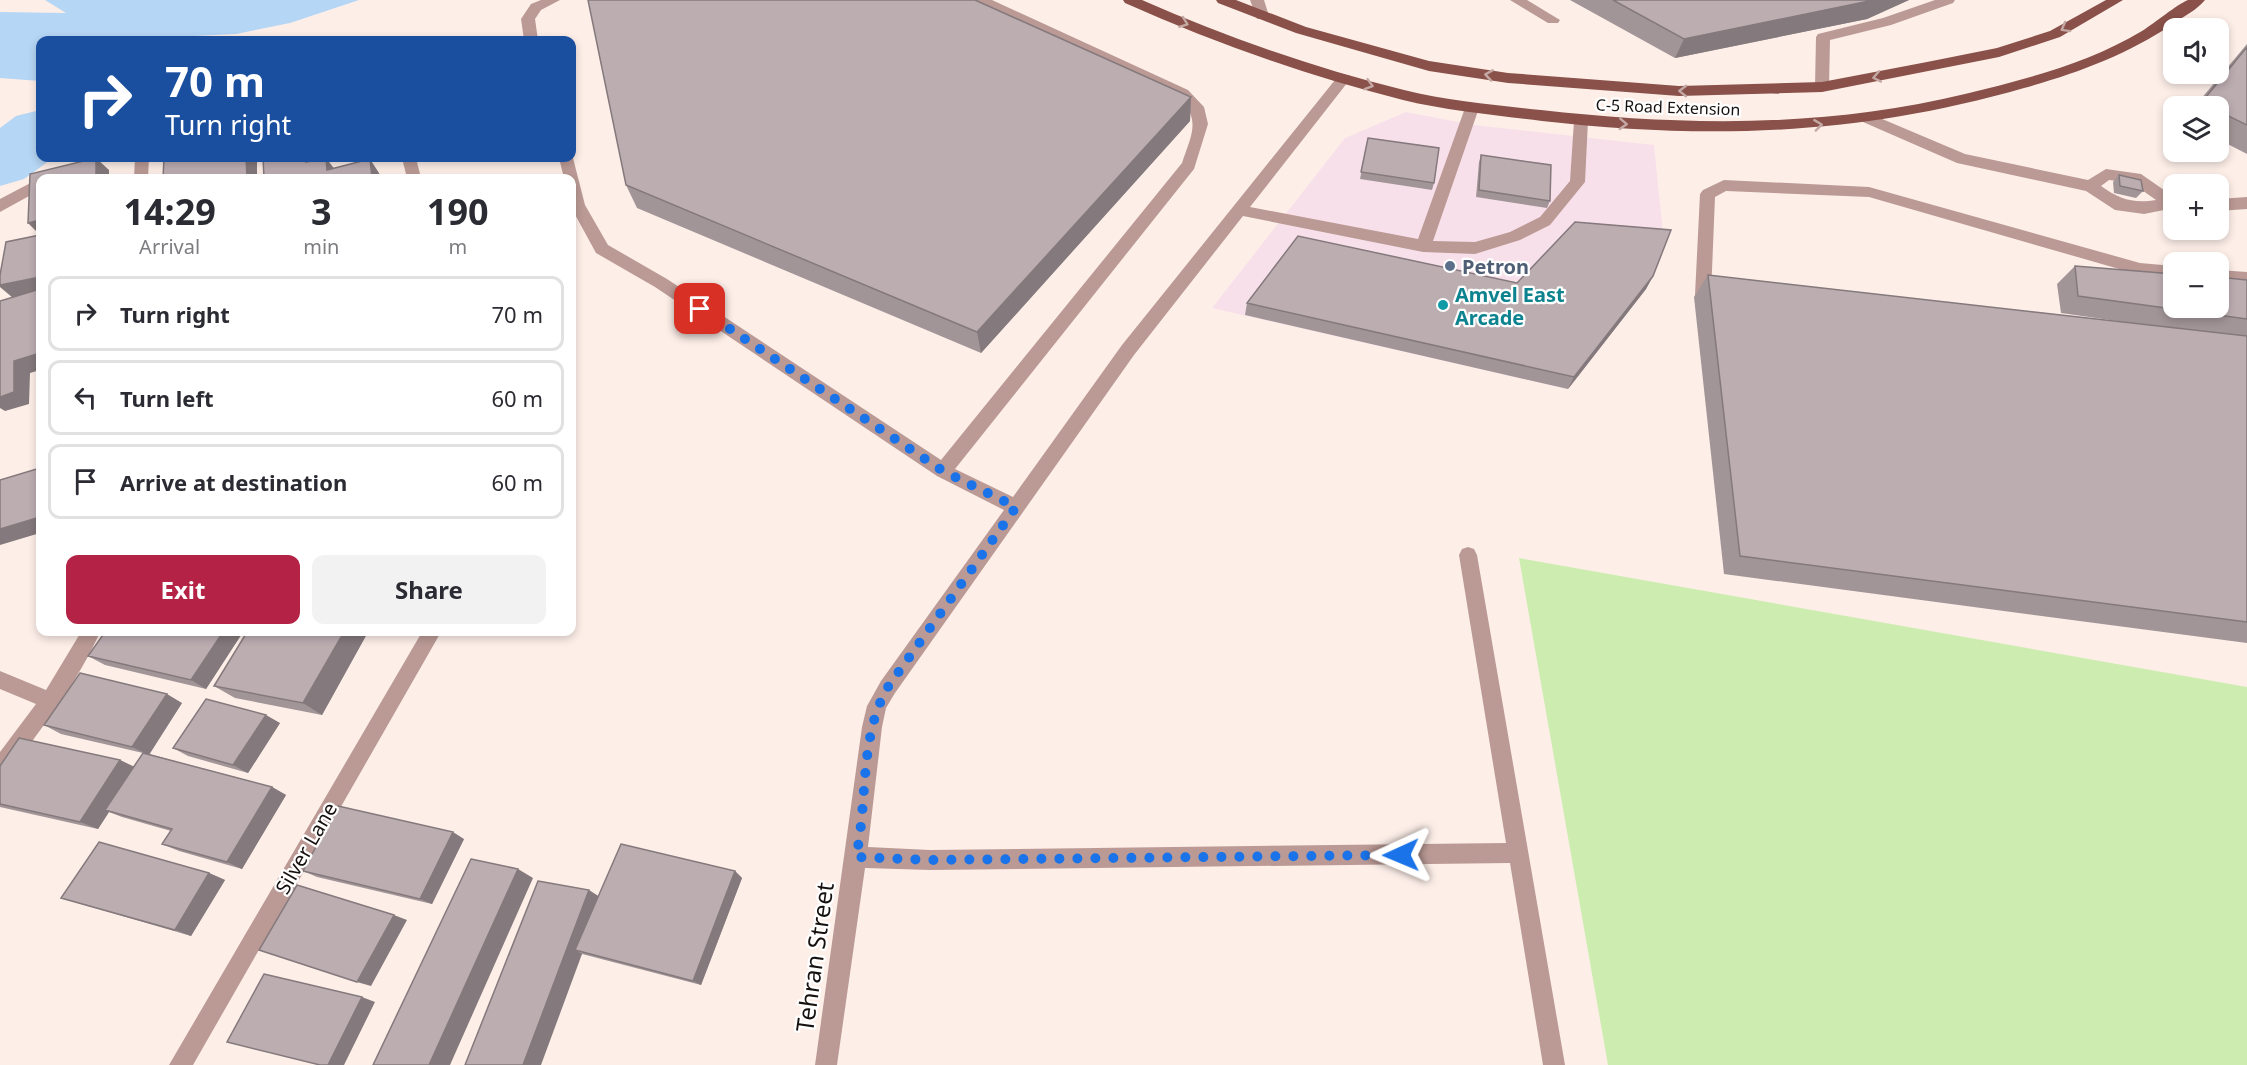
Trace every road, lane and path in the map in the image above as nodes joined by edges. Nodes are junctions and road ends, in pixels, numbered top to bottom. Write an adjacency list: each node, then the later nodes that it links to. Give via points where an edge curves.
1 (553, 0): 12 (street, via 536,7 528,19)
2 (980, 0): 32 (street, via 1183,93 1197,107 1202,124 1189,165)
3 (1130, 0): 13 (main road, C-5 Road Extension, one-way to 13)
4 (1223, 0): 10 (main road, C-5 Road Extension)
5 (1257, 0): 10 (street)
6 (1516, 0): 11 (street)
7 (1948, 0): 14 (street, via 1886,22 1823,37)
8 (2116, 0): 14 (main road, C-5 Road Extension, one-way to 14, via 2055,34 1999,52)
9 (2198, 0): 16 (main road, C-5 Road Extension, via 2165,24 2099,59 1961,101)
10 (1262, 16): 14 (main road, C-5 Road Extension, one-way to 10, via 1679,91 1508,78 1429,66)
11 (1553, 20)
12 (530, 36)
13 (1344, 78): 15 (main road, C-5 Road Extension, one-way to 15); 26 (street, Tehran Street)
14 (1822, 87)
15 (1472, 108): 17 (main road, C-5 Road Extension); 27 (street)
16 (1868, 118): 17 (main road, C-5 Road Extension, one-way to 16, via 1754,128); 19 (street, via 1962,159)
17 (1581, 121): 27 (street, via 1577,182 1545,221 1515,236 1475,248)
18 (36, 185): 25 (street)
19 (2090, 186): 20 (street, via 2106,174 2136,178); 23 (street, via 2115,204 2144,208)
20 (2163, 196)
21 (576, 201): 32 (street, via 602,249 661,283)
22 (2247, 203): 24 (street)
23 (2163, 204)
24 (2229, 204)
25 (0, 206)
26 (1238, 210): 27 (street); 33 (street, Tehran Street, via 1128,350)
27 (1423, 246)
28 (2163, 271): 31 (street, via 2140,269 1869,192 1724,185 1708,194)
29 (2229, 277): 30 (street)
30 (2247, 278)
31 (1703, 295)
32 (943, 471): 33 (street)
33 (1016, 507): 41 (street, Tehran Street, via 877,706 868,747)
34 (1468, 555): 40 (street)
35 (89, 636): 38 (street)
36 (430, 636): 42 (street, Silver Lane)
37 (0, 680): 38 (street)
38 (49, 700): 39 (street)
39 (0, 768)
40 (1518, 853): 41 (street, via 930,860); 44 (street)
41 (856, 857): 43 (street, Tehran Street)
42 (180, 1065)
43 (826, 1065)
44 (1554, 1065)

